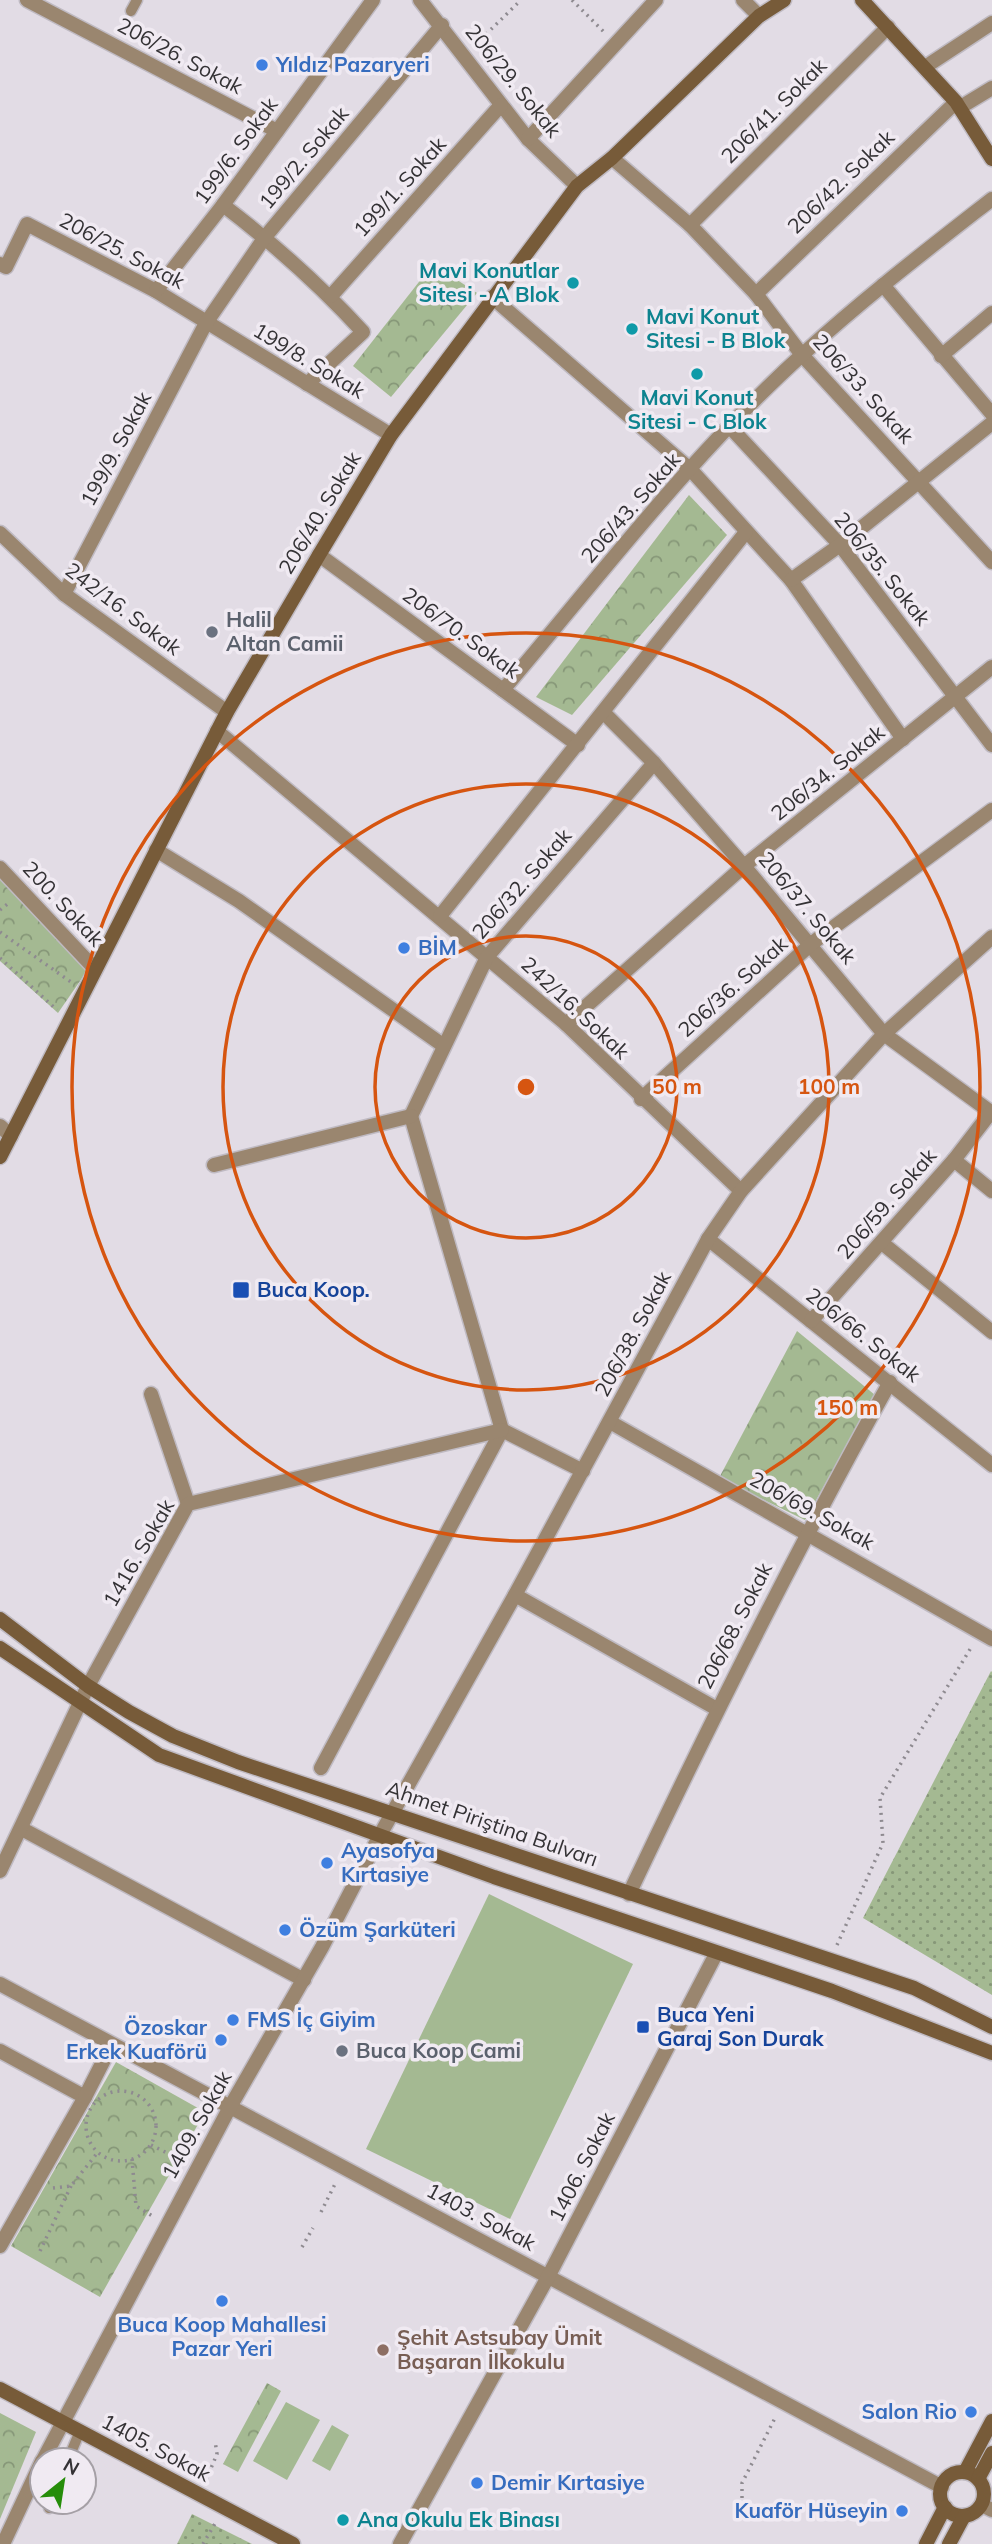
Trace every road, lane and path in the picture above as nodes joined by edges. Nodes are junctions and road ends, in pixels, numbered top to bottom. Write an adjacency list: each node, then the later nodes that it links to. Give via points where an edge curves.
1 (27, 0): 22 (street, 206/26. Sokak)
2 (137, 0): 11 (lane)
3 (373, 0): 22 (street, 199/6. Sokak)
4 (420, 0): 14 (street, 206/29. Sokak)
5 (521, 0): 17 (path)
6 (572, 0): 16 (path)
7 (656, 0): 16 (street)
8 (743, 0): 12 (street)
9 (785, 0): 12 (main road, 206/40. Sokak)
10 (862, 0): 15 (main road)
11 (131, 11)
12 (759, 16): 24 (main road, 206/40. Sokak)
13 (992, 23): 18 (street)
14 (442, 25): 17 (street, 206/29. Sokak); 30 (street, 199/2. Sokak)
15 (888, 27): 18 (main road); 29 (street, 206/41. Sokak)
16 (616, 44): 23 (street)
17 (464, 56): 20 (street, 206/29. Sokak)
18 (925, 66): 21 (main road)
19 (992, 88): 21 (street, 206/42. Sokak)
20 (501, 105): 23 (street, 206/29. Sokak); 35 (street, 199/1. Sokak)
21 (958, 105): 25 (main road); 34 (street, 206/42. Sokak)
22 (277, 131): 28 (street, 199/6. Sokak)
23 (528, 139): 26 (street, 206/29. Sokak)
24 (612, 158): 26 (main road, 206/40. Sokak); 29 (street, 206/33. Sokak)
25 (992, 159)
26 (578, 186): 36 (main road, 206/40. Sokak)
27 (992, 199): 32 (street, 206/43. Sokak)
28 (223, 205): 30 (street); 33 (street, 199/6. Sokak)
29 (690, 225): 34 (street, 206/33. Sokak)
30 (265, 237): 35 (street); 38 (street, 199/2. Sokak)
31 (2, 270): 33 (street, 206/25. Sokak, via 27,224)
32 (883, 285): 39 (street, 206/43. Sokak); 40 (street)
33 (156, 291): 38 (street, 206/25. Sokak)
34 (756, 294): 39 (street, 206/33. Sokak)
35 (331, 296): 41 (street, via 363,332)
36 (492, 297): 45 (main road, 206/40. Sokak); 46 (street)
37 (992, 313): 40 (street)
38 (206, 323): 41 (street, 199/8. Sokak); 54 (street, 199/9. Sokak)
39 (802, 355): 44 (street, 206/43. Sokak); 47 (street, 206/33. Sokak)
40 (941, 356): 42 (street)
41 (307, 384): 45 (street, 199/8. Sokak)
42 (992, 414)
43 (992, 423): 47 (street)
44 (730, 427): 46 (street, 206/43. Sokak); 50 (street, 206/35. Sokak)
45 (391, 435): 51 (main road, 206/40. Sokak)
46 (691, 470): 48 (street); 56 (street, 206/43. Sokak)
47 (918, 481): 50 (street); 52 (street, 206/33. Sokak)
48 (746, 532): 53 (street); 59 (street)
49 (0, 533): 54 (street, 242/16. Sokak)
50 (840, 545): 53 (street); 57 (street, 206/35. Sokak)
51 (318, 555): 56 (street, 206/70. Sokak); 58 (main road, 206/40. Sokak)
52 (992, 562)
53 (791, 580): 61 (street)
54 (64, 594): 58 (street, 242/16. Sokak)
55 (992, 667): 57 (street, 206/34. Sokak)
56 (503, 690): 62 (street, 206/70. Sokak)
57 (956, 696): 61 (street, 206/34. Sokak); 63 (street, 206/35. Sokak)
58 (226, 712): 60 (main road, 206/40. Sokak)
59 (604, 713): 62 (street); 64 (street, 206/37. Sokak)
60 (217, 731): 66 (main road, 206/40. Sokak); 69 (street, 242/16. Sokak)
61 (903, 739): 67 (street, 206/34. Sokak)
62 (578, 745): 69 (street)
63 (992, 745)
64 (654, 763): 67 (street, 206/37. Sokak); 73 (street, 206/32. Sokak)
65 (992, 810): 72 (street, 206/36. Sokak)
66 (156, 850): 75 (main road, 206/40. Sokak); 80 (street, via 239,901)
67 (744, 866): 72 (street, 206/37. Sokak); 78 (street, 206/34. Sokak)
68 (0, 868): 75 (street, 200. Sokak)
69 (440, 916): 73 (street, 242/16. Sokak)
70 (0, 932): 76 (path)
71 (990, 942): 79 (street, 206/38. Sokak)
72 (811, 944): 79 (street, 206/37. Sokak); 81 (street, 206/36. Sokak)
73 (487, 957): 78 (street, 242/16. Sokak); 80 (street, 206/32. Sokak)
74 (0, 958): 77 (path)
75 (95, 969): 76 (main road, 206/40. Sokak)
76 (84, 991): 77 (main road, 206/40. Sokak)
77 (69, 1020): 84 (main road, 206/40. Sokak)
78 (566, 1024): 81 (street, 242/16. Sokak)
79 (884, 1034): 82 (street, 206/37. Sokak); 88 (street, 206/38. Sokak)
80 (444, 1046): 83 (street, 206/32. Sokak)
81 (641, 1099): 88 (street, 242/16. Sokak)
82 (992, 1112): 86 (street, 206/59. Sokak)
83 (411, 1116): 87 (street); 97 (street)
84 (5, 1131): 85 (main road, 206/40. Sokak)
85 (0, 1157)
86 (954, 1160): 89 (street); 91 (street, 206/59. Sokak)
87 (214, 1165)
88 (741, 1191): 90 (street, 206/38. Sokak)
89 (992, 1191)
90 (708, 1239): 92 (street, 206/66. Sokak); 96 (street, 206/38. Sokak)
91 (882, 1243): 92 (street, 206/59. Sokak); 93 (street)
92 (811, 1321): 94 (street, 206/66. Sokak)
93 (992, 1332)
94 (890, 1382): 98 (street, 206/66. Sokak); 101 (street, 206/68. Sokak)
95 (150, 1394): 100 (street)
96 (610, 1422): 99 (street, 206/38. Sokak); 101 (street, 206/69. Sokak)
97 (502, 1430): 99 (street); 100 (street, 1416. Sokak); 109 (street)
98 (992, 1465)
99 (583, 1471): 102 (street, 206/38. Sokak)
100 (188, 1504): 106 (street, 1416. Sokak)
101 (806, 1532): 104 (street, 206/69. Sokak); 108 (street, 206/68. Sokak)
102 (515, 1595): 108 (street); 110 (street, 206/38. Sokak)
103 (0, 1619): 106 (main road, Ahmet Piriştina Bulvarı)
104 (986, 1635): 116 (path, via 880,1798 883,1843)
105 (0, 1648): 107 (main road)
106 (88, 1686): 107 (street, 1416. Sokak); 110 (main road, Ahmet Piriştina Bulvarı, via 173,1736)
107 (79, 1704): 111 (street, 1416. Sokak); 112 (main road, via 159,1755)
108 (717, 1709): 114 (street, 206/68. Sokak)
109 (321, 1768)
110 (393, 1812): 112 (street, 1409. Sokak); 114 (main road, Ahmet Piriştina Bulvarı)
111 (22, 1829): 113 (street, 1416. Sokak); 117 (street)
112 (380, 1835): 115 (main road); 117 (street, 1409. Sokak)
113 (0, 1871)
114 (629, 1894): 116 (main road, Ahmet Piriştina Bulvarı)
115 (716, 1954): 122 (main road, via 832,1991); 138 (street, 1406. Sokak)
116 (830, 1960): 119 (main road, Ahmet Piriştina Bulvarı, via 914,1988)
117 (303, 1980): 124 (street, 1409. Sokak)
118 (0, 1984): 120 (street, 1403. Sokak)
119 (992, 2027)
120 (111, 2046): 123 (street); 124 (street, 1403. Sokak)
121 (0, 2052): 123 (street)
122 (992, 2053)
123 (85, 2098): 131 (street)
124 (230, 2107): 128 (street, 1403. Sokak); 129 (street, 1409. Sokak)
125 (151, 2145): 126 (path, via 156,2123 148,2103 129,2091 118,2091 97,2100 86,2120 86,2132); 127 (path); 129 (path)
126 (99, 2152): 127 (path, via 120,2161); 130 (path)
127 (132, 2159): 133 (path, via 136,2206)
128 (343, 2167): 132 (path); 138 (street, 1403. Sokak)
129 (198, 2168): 133 (street, 1409. Sokak)
130 (71, 2186): 131 (path); 137 (path)
131 (30, 2192): 135 (street)
132 (321, 2212)
133 (167, 2225): 141 (street, 1409. Sokak)
134 (313, 2228): 136 (path)
135 (0, 2246)
136 (302, 2247)
137 (40, 2250)
138 (548, 2277): 140 (street, 1403. Sokak); 160 (street, 1406. Sokak)
139 (0, 2389): 141 (main road, 1405. Sokak)
140 (783, 2402): 149 (street, 1403. Sokak); 155 (path, via 742,2483)
141 (61, 2421): 143 (main road, 1405. Sokak); 145 (street, 1409. Sokak)
142 (992, 2421): 148 (main road)
143 (80, 2431): 146 (lane); 151 (main road, 1405. Sokak)
144 (215, 2441): 151 (path, via 217,2454)
145 (49, 2446)
146 (74, 2446)
147 (992, 2453): 148 (main road)
148 (972, 2475): 149 (main road, via 951,2475); 153 (main road, via 985,2491)
149 (942, 2487): 152 (main road)
150 (28, 2491): 157 (street, 1409. Sokak)
151 (200, 2495): 154 (main road, 1405. Sokak)
152 (945, 2507): 156 (main road); 161 (main road)
153 (987, 2507): 156 (main road)
154 (224, 2508): 158 (path); 159 (main road, 1405. Sokak)
155 (742, 2512)
156 (964, 2516): 162 (main road)
157 (3, 2544)
158 (203, 2544)
159 (293, 2544)
160 (400, 2544)
161 (926, 2544)
162 (949, 2544)

